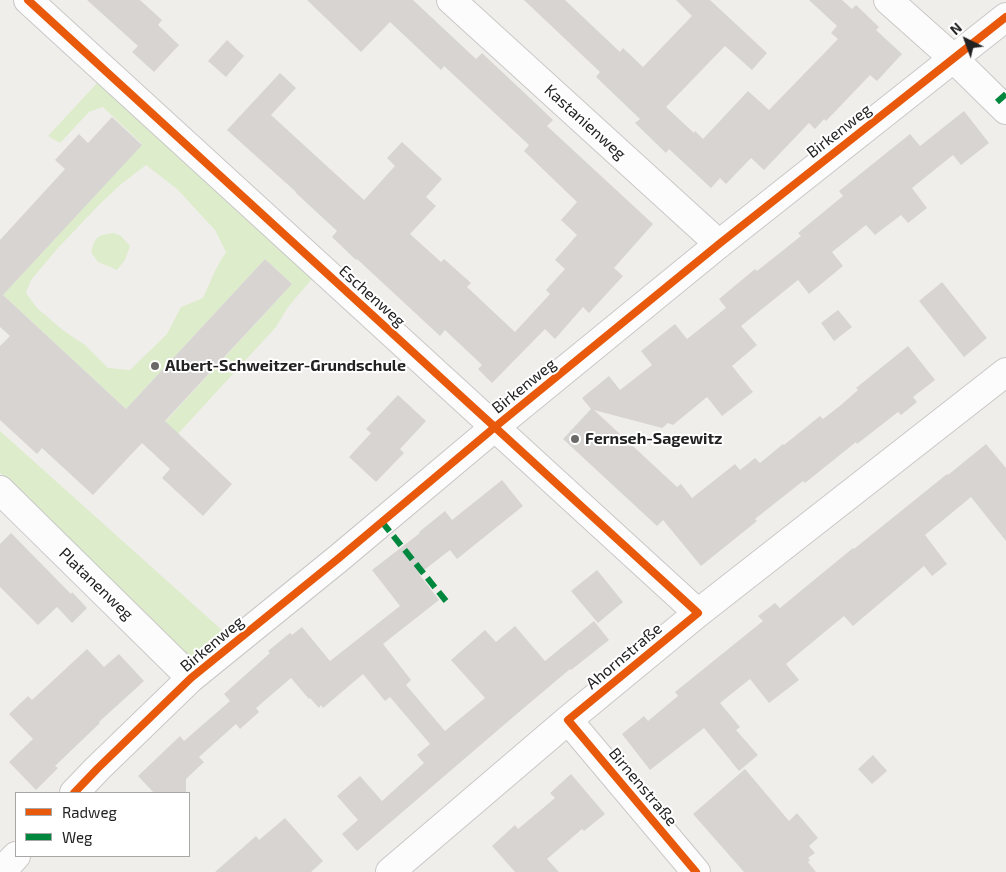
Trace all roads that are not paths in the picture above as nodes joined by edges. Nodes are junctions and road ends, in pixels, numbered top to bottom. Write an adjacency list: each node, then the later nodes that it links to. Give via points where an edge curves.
1 (28, 0): 9 (street, Eschenweg)
2 (451, 0): 7 (street, Kastanienweg)
3 (888, 0): 5 (street)
4 (1006, 17): 5 (street, Birkenweg)
5 (953, 58): 6 (street); 7 (street, Birkenweg)
6 (1006, 110)
7 (719, 244): 9 (street, Birkenweg)
8 (1003, 380): 11 (street, Ahornstraße)
9 (494, 427): 11 (street, Eschenweg); 12 (street, Birkenweg)
10 (0, 490): 12 (street, Platanenweg)
11 (698, 613): 13 (street, Ahornstraße)
12 (191, 678): 14 (street, Birkenweg)
13 (568, 720): 17 (street, Ahornstraße); 18 (street, Birnenstraße)
14 (75, 792)
15 (15, 857): 16 (street)
16 (1, 872)
17 (390, 872)
18 (696, 872)

